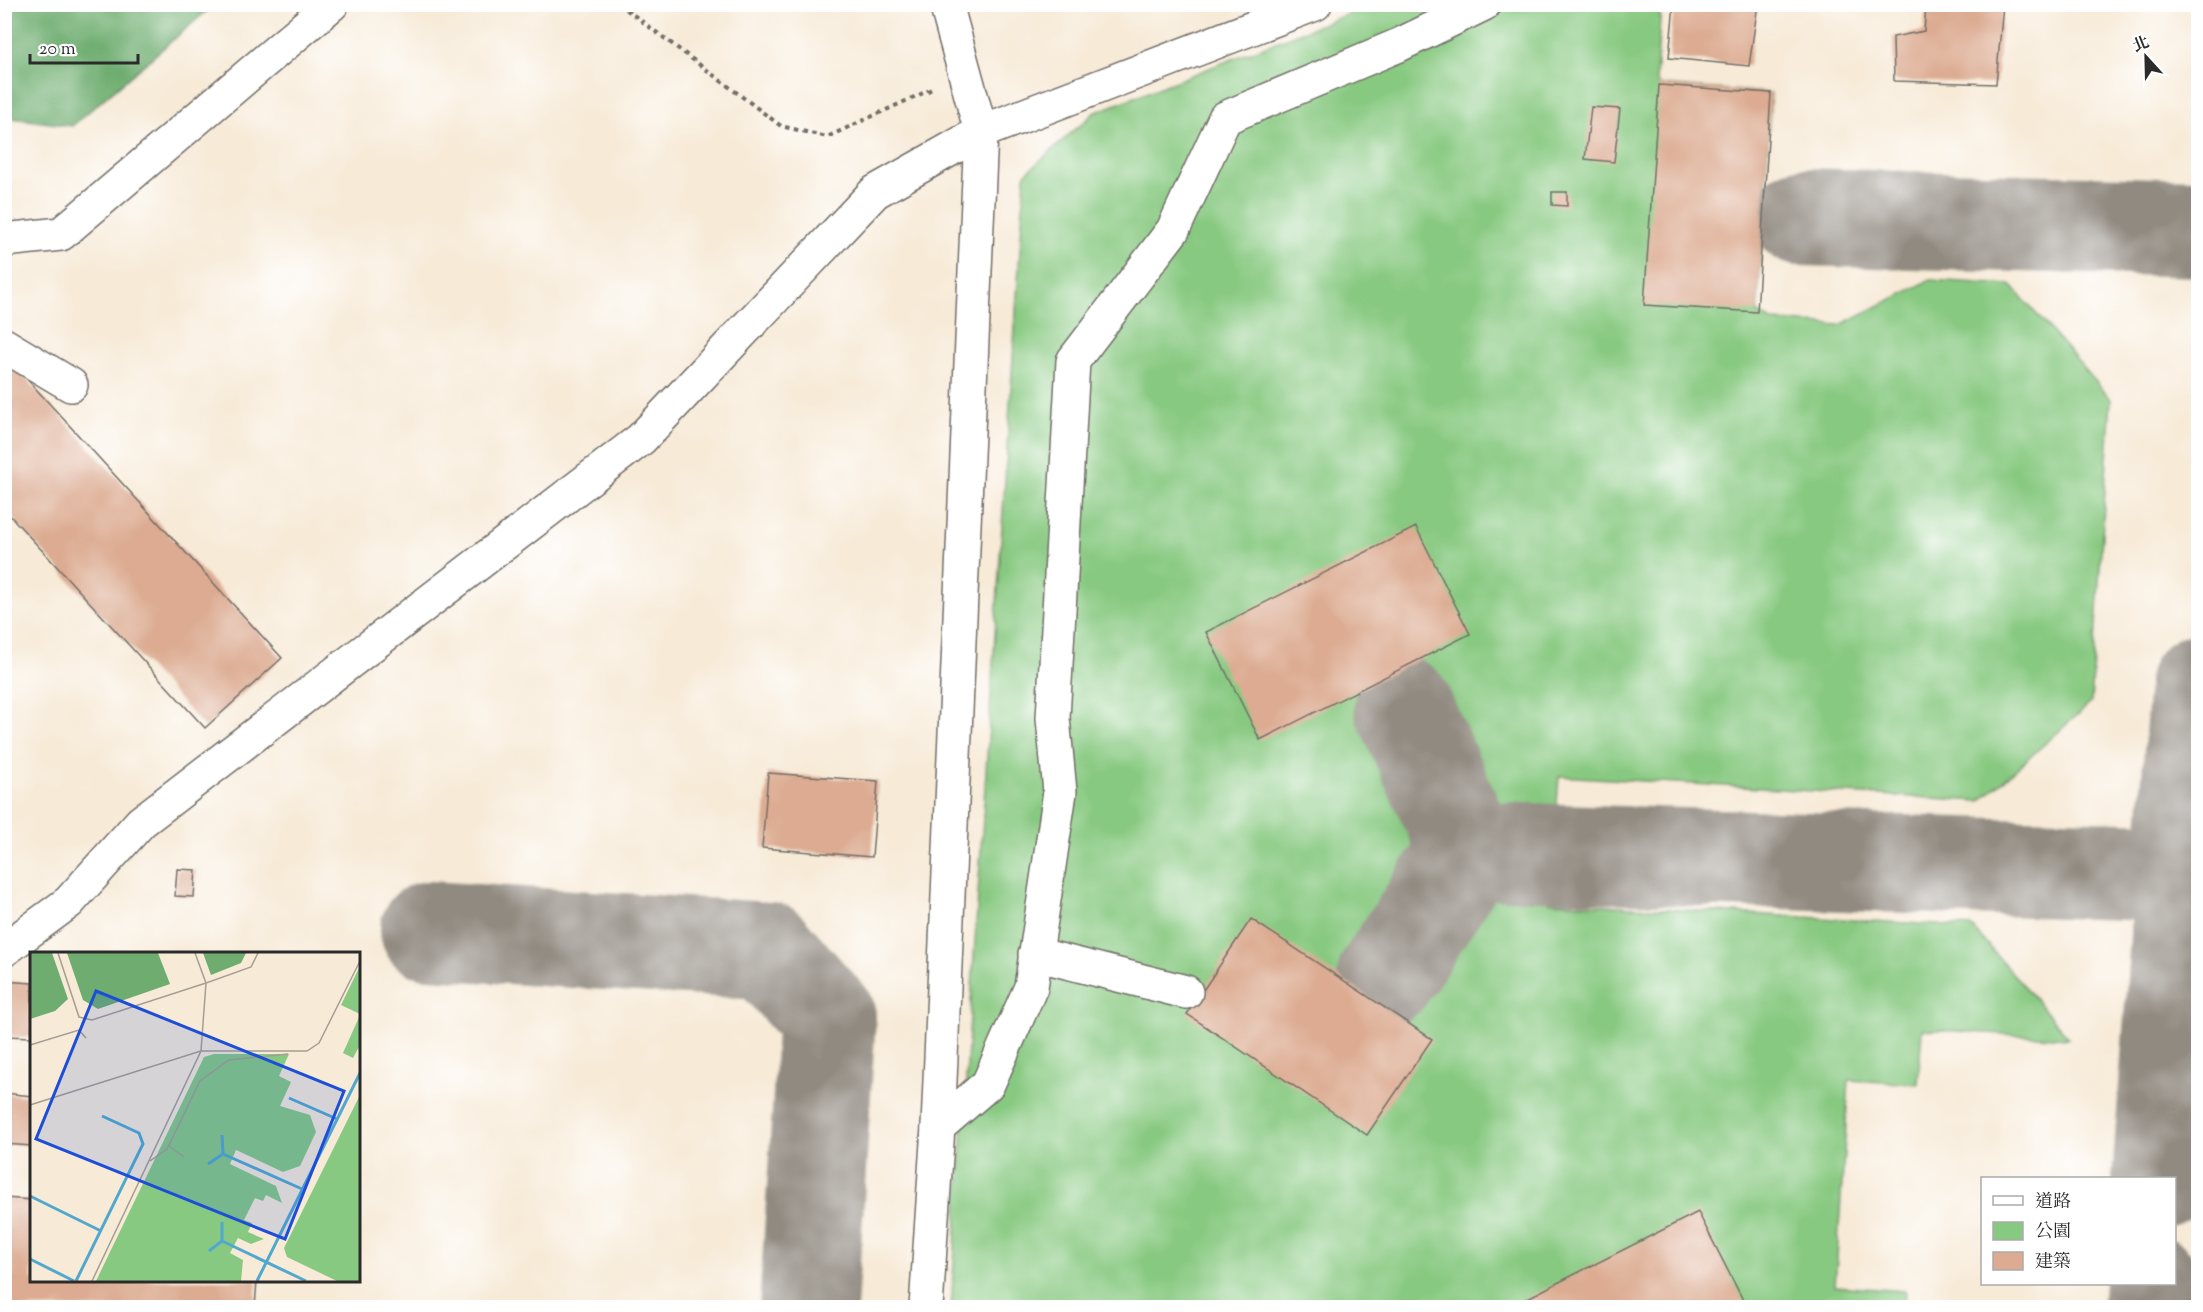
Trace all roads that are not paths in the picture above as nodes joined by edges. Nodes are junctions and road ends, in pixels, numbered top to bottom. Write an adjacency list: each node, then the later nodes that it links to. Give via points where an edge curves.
1 (332, 4): 6 (street, via 61,234)
2 (946, 4): 5 (street)
3 (1315, 4): 5 (street)
4 (1484, 4): 10 (street, via 1399,45 1225,118 1173,230 1073,361 1053,718 1060,792)
5 (981, 132): 9 (street, via 875,192 641,439 141,822 69,902); 12 (street)
6 (4, 240)
7 (4, 345): 8 (street)
8 (71, 385)
9 (4, 951)
10 (1035, 954): 11 (street); 12 (street, via 1030,987 988,1084)
11 (1186, 992)
12 (938, 1127): 13 (street)
13 (926, 1308)

